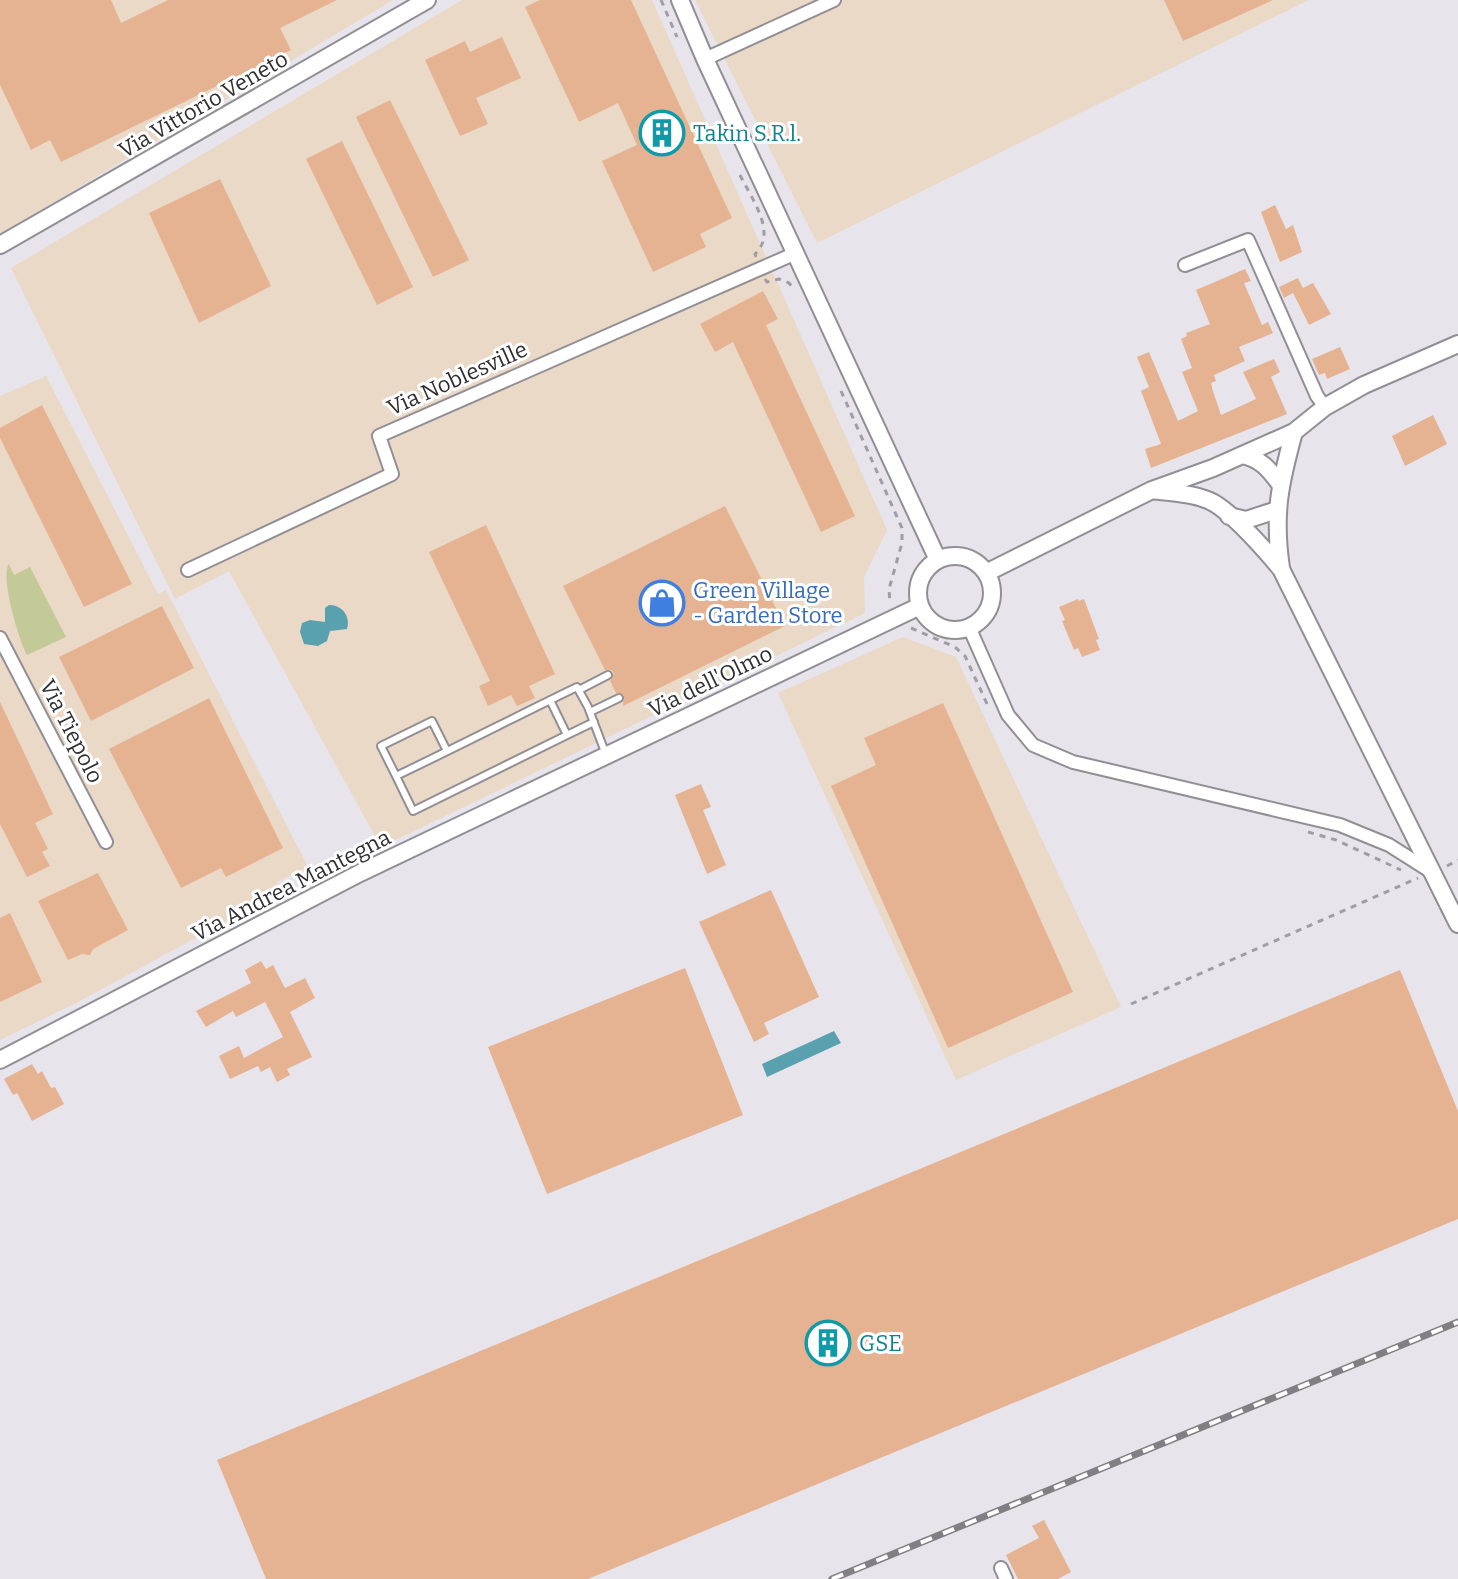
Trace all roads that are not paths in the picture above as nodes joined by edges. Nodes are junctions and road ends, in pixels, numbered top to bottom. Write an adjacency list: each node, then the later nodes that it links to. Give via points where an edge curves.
1 (427, 0): 5 (main road, Via Vittorio Veneto)
2 (680, 0): 4 (main road)
3 (834, 0): 4 (street)
4 (705, 59): 6 (main road)
5 (0, 245)
6 (796, 253): 17 (main road); 19 (street, Via Noblesville, via 379,436 392,474)
7 (1185, 265): 9 (street, via 1248,240)
8 (1458, 344): 9 (main road)
9 (1325, 407): 10 (main road)
10 (1294, 432): 11 (main road); 13 (main road)
11 (1242, 455): 12 (main road); 13 (main road, via 1266,466)
12 (1213, 468): 14 (main road); 15 (main road, via 1211,484)
13 (1280, 484): 16 (main road)
14 (1152, 490): 15 (main road, via 1188,494); 20 (main road)
15 (1222, 510): 16 (main road, via 1246,520); 18 (main road)
16 (1277, 510): 18 (main road)
17 (938, 560): 20 (main road, via 965,557); 21 (main road, via 922,576)
18 (1281, 569): 35 (main road)
19 (188, 570)
20 (986, 573): 22 (main road, via 992,588 990,604)
21 (920, 606): 22 (main road, via 940,627); 32 (main road, Via dell'Olmo)
22 (969, 627): 35 (street, via 1008,715 1033,745 1073,762 1340,825 1389,845)
23 (0, 638): 34 (street, Via Tiepolo)
24 (608, 675): 25 (lane)
25 (579, 690): 27 (lane); 28 (lane)
26 (619, 698): 28 (lane)
27 (550, 700): 30 (lane); 31 (lane)
28 (590, 712): 29 (lane)
29 (594, 722): 30 (lane); 32 (lane)
30 (567, 735): 33 (lane, via 413,811)
31 (447, 751): 33 (lane); 33 (lane, via 432,721 419,727 381,746)
32 (606, 756): 37 (main road, Via Andrea Mantegna, via 360,873)
33 (396, 776)
34 (106, 842)
35 (1426, 875): 36 (main road)
36 (1458, 924)
37 (0, 1060)

